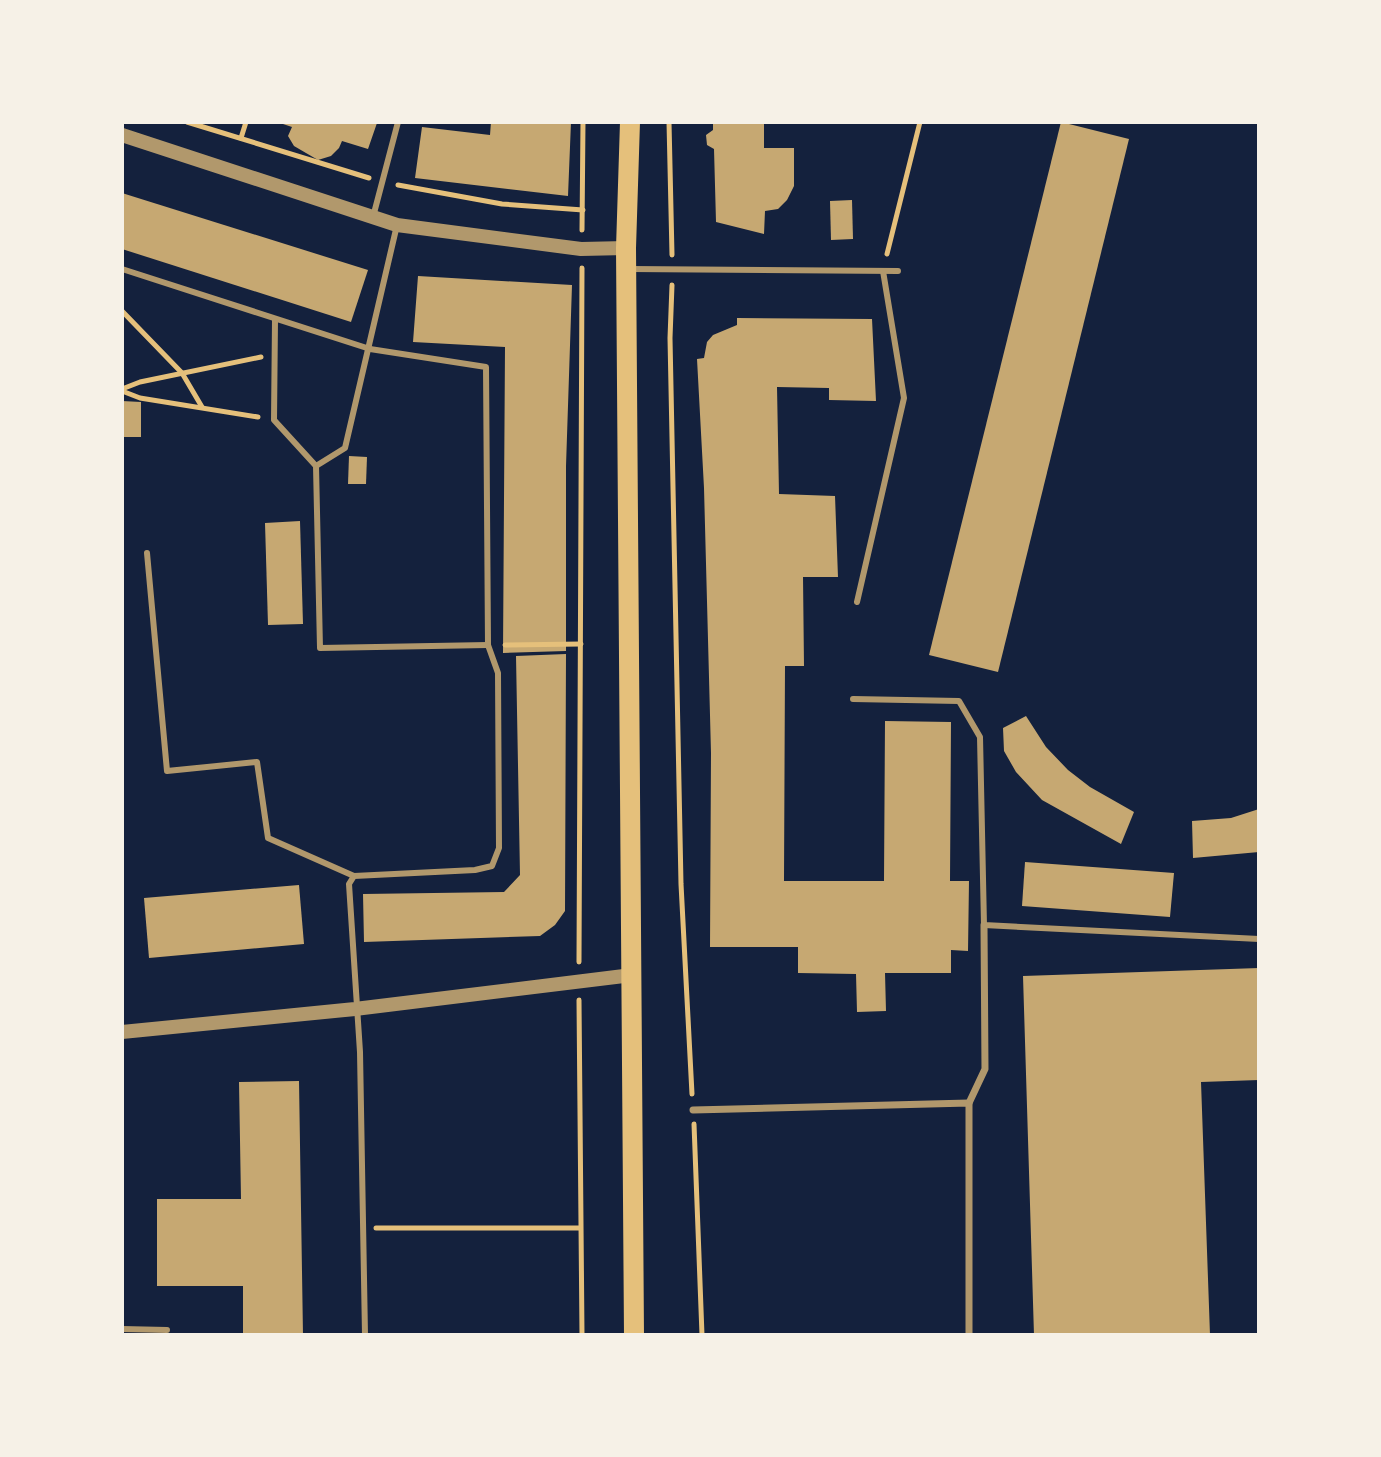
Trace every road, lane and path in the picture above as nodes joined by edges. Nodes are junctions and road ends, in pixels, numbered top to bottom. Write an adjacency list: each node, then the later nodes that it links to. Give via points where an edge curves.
1 (246, 122): 8 (path)
2 (398, 122): 9 (lane)
3 (583, 122): 12 (path)
4 (630, 122): 11 (main road)
5 (669, 122): 15 (path)
6 (920, 122): 16 (path)
7 (122, 135): 9 (street)
8 (241, 138)
9 (373, 217): 10 (street)
10 (397, 225): 12 (street); 20 (lane)
11 (626, 248): 12 (street); 14 (main road)
12 (581, 249): 29 (path)
13 (122, 269): 19 (lane)
14 (626, 269): 15 (lane); 36 (main road)
15 (672, 269): 16 (lane); 33 (path)
16 (883, 271): 17 (lane); 28 (lane, via 904,398)
17 (898, 271)
18 (122, 311): 22 (path)
19 (275, 320): 20 (lane); 21 (lane)
20 (370, 349): 26 (lane, via 345,448); 30 (lane, via 486,367)
21 (274, 355): 22 (path); 25 (lane)
22 (182, 373): 23 (path); 24 (path)
23 (122, 390): 24 (path)
24 (203, 408): 25 (path)
25 (274, 420): 26 (lane)
26 (316, 466): 30 (lane, via 320,648)
27 (147, 553): 32 (lane, via 167,771 257,762 268,838)
28 (857, 602)
29 (581, 644): 30 (path); 37 (path)
30 (488, 645): 32 (lane, via 498,673 500,825 492,866)
31 (853, 699): 34 (lane, via 959,701 980,737)
32 (354, 876): 38 (lane, via 349,884)
33 (681, 884)
34 (984, 925): 35 (lane); 40 (street, via 985,1069)
35 (1259, 939)
36 (632, 975): 37 (street); 48 (main road)
37 (578, 982): 38 (street); 43 (path)
38 (355, 1009): 39 (street); 42 (lane)
39 (122, 1032)
40 (969, 1103): 41 (street); 49 (street)
41 (693, 1110)
42 (363, 1228): 43 (path); 46 (lane)
43 (580, 1228): 47 (path)
44 (122, 1329): 45 (lane)
45 (167, 1330)
46 (365, 1335)
47 (582, 1335)
48 (634, 1335)
49 (969, 1335)

